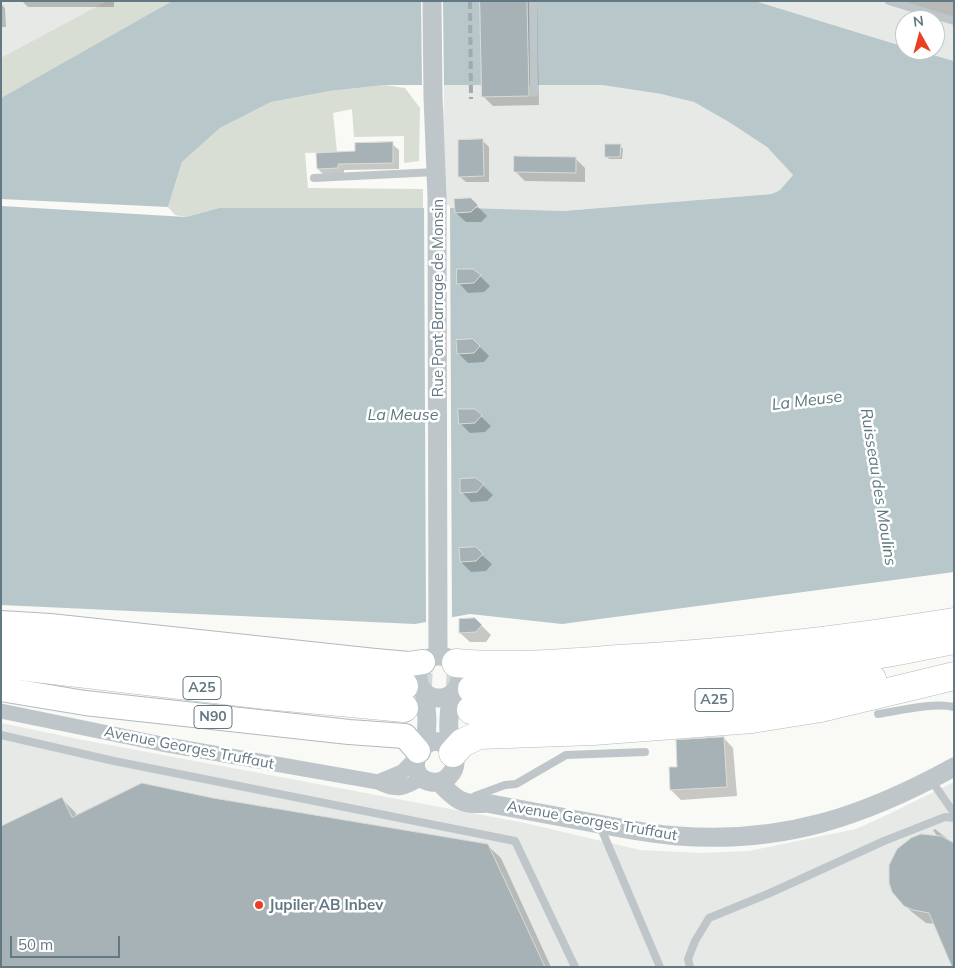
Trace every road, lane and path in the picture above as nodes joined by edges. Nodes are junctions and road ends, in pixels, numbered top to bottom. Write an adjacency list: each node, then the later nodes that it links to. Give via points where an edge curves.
1 (432, 1): 6 (street, Rue Pont Barrage de Monsin)
2 (533, 1): 5 (lane)
3 (889, 1): 4 (lane)
4 (954, 21)
5 (534, 93)
6 (436, 172): 7 (lane); 13 (street, Rue Pont Barrage de Monsin)
7 (314, 178)
8 (954, 622): 13 (highway, via 783,646 689,655 521,665)
9 (1, 623): 13 (main road, via 409,664)
10 (1, 640): 14 (main road)
11 (954, 640): 20 (highway, A25, via 855,660 715,678 536,689)
12 (1, 649): 14 (main road)
13 (439, 654): 19 (street, via 417,673 420,688); 20 (street, via 460,672 459,685)
14 (97, 656): 19 (highway, A25)
15 (954, 663): 20 (highway, A25, via 859,682 709,701 542,710)
16 (1, 664): 19 (highway, A25, via 265,695)
17 (954, 676): 27 (highway, via 821,708 752,720 479,735 462,743)
18 (1, 689): 25 (main road, N90, via 85,703 405,736)
19 (411, 696): 20 (street); 25 (street, via 427,711)
20 (465, 698): 27 (street, via 449,717)
21 (954, 707): 23 (lane, via 926,707)
22 (1, 711): 31 (street, Avenue Georges Truffaut, via 162,744)
23 (878, 714)
24 (1, 735): 36 (lane, via 114,761 514,841)
25 (420, 751): 27 (street, via 432,742 442,744); 29 (street, via 417,770); 31 (street, via 402,772)
26 (646, 752): 32 (lane, via 566,755 516,784 505,785)
27 (453, 757): 29 (street, via 448,777); 32 (street, via 462,787)
28 (954, 768): 30 (street, Avenue Georges Truffaut)
29 (430, 780): 31 (street, Avenue Georges Truffaut, via 396,788); 32 (street, Avenue Georges Truffaut, via 462,802 471,804)
30 (931, 780): 33 (lane); 35 (street, Avenue Georges Truffaut, via 846,817 771,834 697,838)
31 (378, 782)
32 (481, 799): 35 (street, Avenue Georges Truffaut)
33 (954, 813)
34 (954, 818): 38 (lane, via 945,817 884,841 709,918 688,959)
35 (599, 824): 37 (lane)
36 (575, 967)
37 (660, 967)
38 (690, 967)

